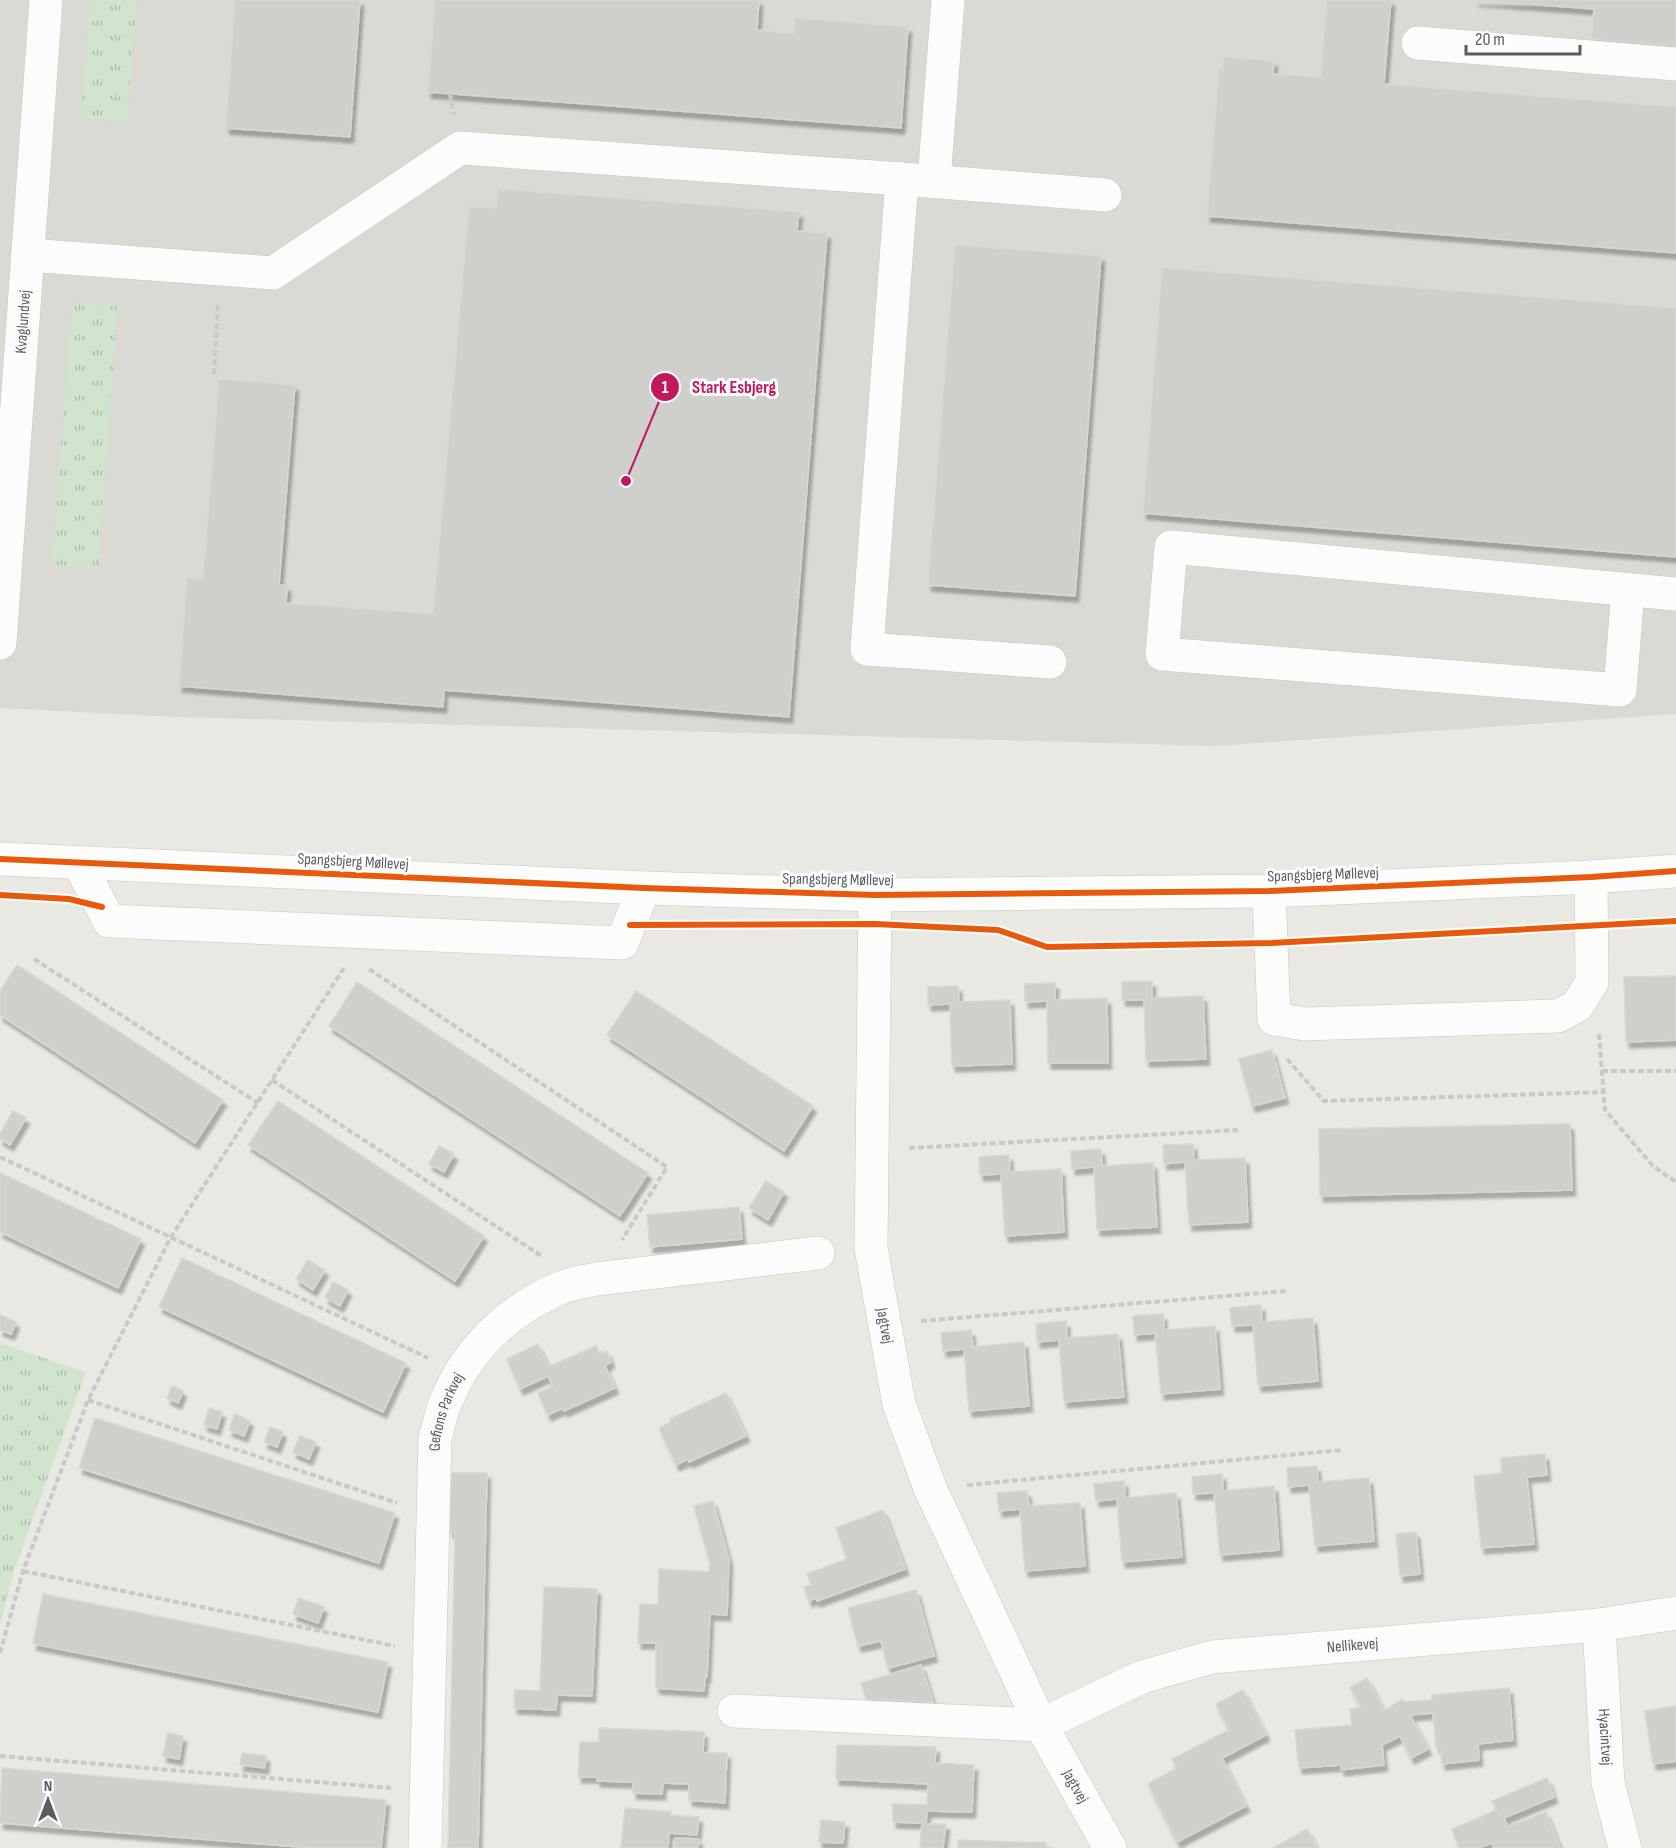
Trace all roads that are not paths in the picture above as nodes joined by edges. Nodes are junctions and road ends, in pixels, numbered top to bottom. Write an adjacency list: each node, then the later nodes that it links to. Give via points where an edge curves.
1 (46, 0): 7 (street, Kvaglundvej)
2 (948, 0): 5 (street)
3 (1418, 43): 4 (street)
4 (1676, 64)
5 (918, 180): 6 (street); 7 (street, via 460,148 273,273); 13 (street, via 867,649)
6 (1105, 195)
7 (28, 255): 8 (street, Kvaglundvej)
8 (12, 316): 9 (street, Kvaglundvej)
9 (5, 521): 12 (street, Kvaglundvej)
10 (1628, 590): 10 (street, via 1620,690 1162,654 1171,548); 11 (street)
11 (1676, 594)
12 (0, 643)
13 (1050, 662)
14 (0, 859): 15 (street, Spangsbjerg Møllevej)
15 (79, 863): 18 (street, Spangsbjerg Møllevej); 18 (street, via 109,921 359,945 622,943)
16 (1676, 871): 17 (street, Spangsbjerg Møllevej)
17 (1591, 878): 19 (street, Spangsbjerg Møllevej); 19 (street, via 1592,982 1577,1006 1558,1016 1305,1024 1274,1019)
18 (644, 888): 20 (street, Spangsbjerg Møllevej)
19 (1269, 891): 20 (street, Spangsbjerg Møllevej)
20 (875, 895): 25 (street, Jagtvej, via 871,1248 899,1404 930,1488)
21 (818, 1253): 26 (street, Gefions Parkvej, via 596,1279 561,1287 521,1308 490,1333 460,1373 446,1400 435,1439)
22 (1676, 1613): 23 (street, Nellikevej)
23 (1599, 1625): 25 (street, Nellikevej, via 1212,1657 1142,1677); 28 (street, Hyacintvej, via 1608,1783)
24 (734, 1711): 25 (street)
25 (1041, 1725): 27 (street, Jagtvej)
26 (425, 1848)
27 (1110, 1848)
28 (1625, 1848)

